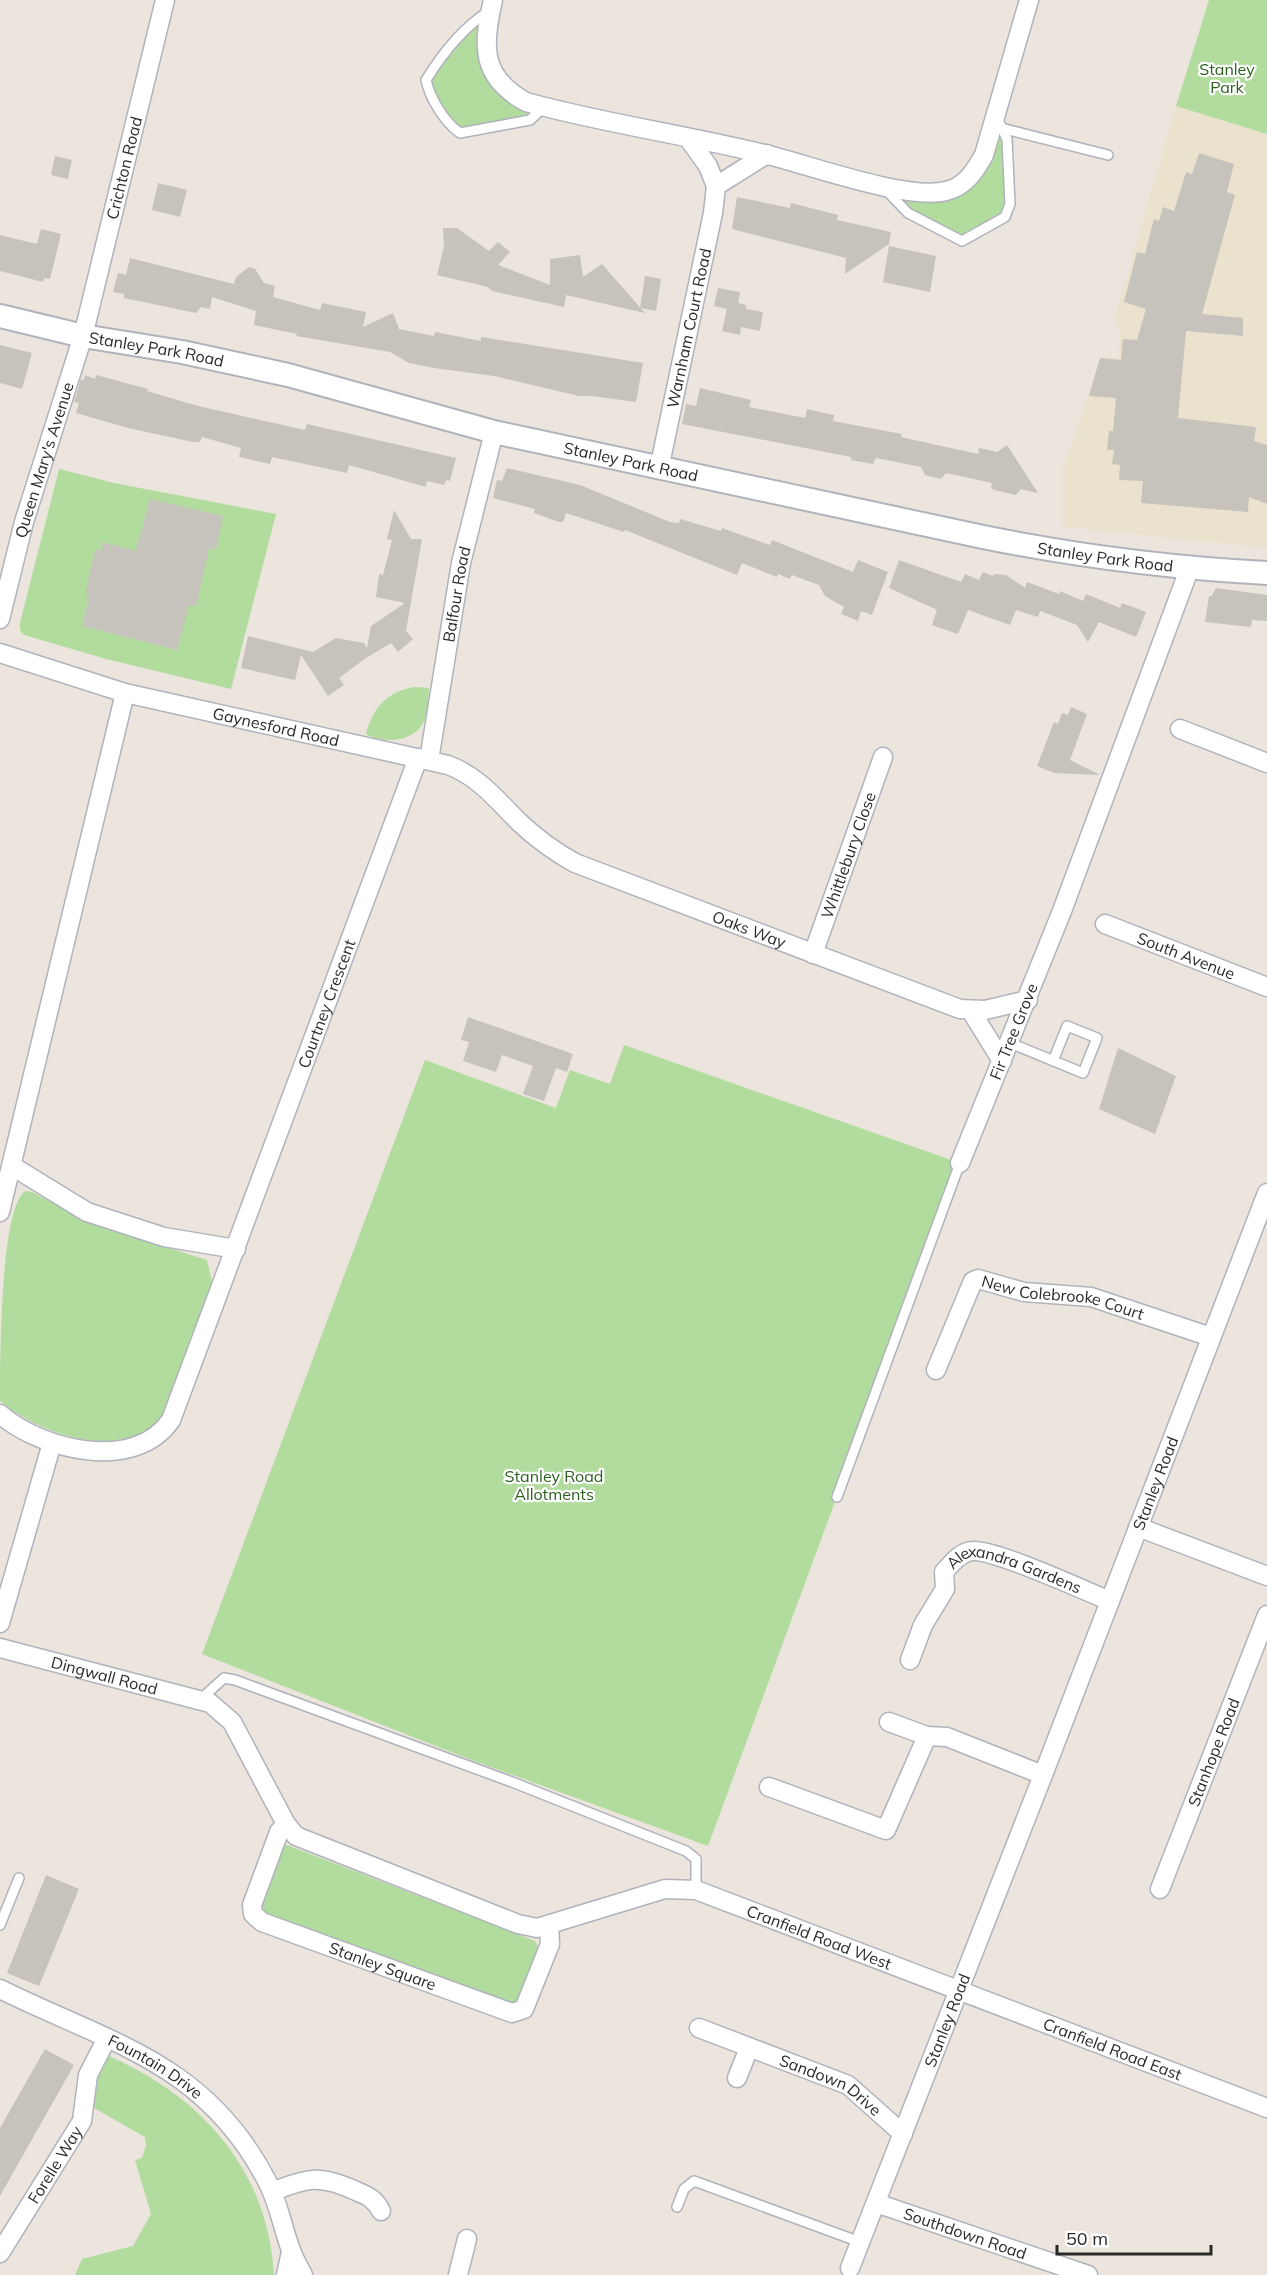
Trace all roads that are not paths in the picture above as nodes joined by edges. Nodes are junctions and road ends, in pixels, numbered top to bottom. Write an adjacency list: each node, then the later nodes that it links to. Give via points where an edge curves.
1 (165, 0): 12 (street, Crichton Road)
2 (1029, 0): 5 (street)
3 (492, 5): 4 (street, via 487,52 492,73 506,91); 4 (lane, via 472,22 432,70 426,80 428,91 451,127 460,133 530,120)
4 (544, 107): 6 (street)
5 (998, 121): 8 (lane); 9 (street, via 973,175 959,186 930,193); 9 (lane, via 1007,139 1008,211 1005,217 969,240 953,238 908,213)
6 (688, 138): 7 (street); 10 (street, via 708,166)
7 (767, 154): 9 (street); 10 (street)
8 (1108, 155)
9 (881, 185)
10 (716, 186): 14 (street, Warnham Court Road)
11 (0, 316): 12 (street, Stanley Park Road)
12 (83, 336): 13 (street, Stanley Park Road, via 288,375); 17 (street, Queen Mary's Avenue, via 24,522)
13 (494, 432): 14 (street, Stanley Park Road); 22 (street, Balfour Road, via 461,563)
14 (659, 468): 15 (street, Stanley Park Road, via 1051,550)
15 (1190, 567): 16 (street, Stanley Park Road); 28 (street, Fir Tree Grove)
16 (1267, 573)
17 (0, 619)
18 (0, 653): 19 (street, Gaynesford Road)
19 (125, 693): 22 (street, Gaynesford Road); 34 (street)
20 (1180, 729): 23 (street)
21 (883, 757): 26 (street, Whittlebury Close)
22 (423, 759): 24 (street, Gaynesford Road, via 472,776); 37 (street, Courtney Crescent)
23 (1267, 763)
24 (532, 834): 26 (street, Oaks Way, via 575,863)
25 (1105, 924): 27 (street, South Avenue)
26 (813, 954): 29 (street, Oaks Way)
27 (1267, 987)
28 (1028, 999): 29 (street); 30 (street, Fir Tree Grove)
29 (971, 1011): 31 (street)
30 (1010, 1043): 31 (street, Fir Tree Grove); 32 (lane)
31 (1002, 1061): 33 (street, Fir Tree Grove)
32 (1053, 1061): 32 (lane, via 1083,1073 1097,1038 1067,1026)
33 (960, 1163): 42 (lane, Fir Tree Grove)
34 (12, 1166): 36 (street); 37 (street, via 95,1215 164,1237)
35 (1267, 1193): 38 (street, Stanley Road)
36 (0, 1212)
37 (236, 1249): 41 (street, Courtney Crescent, via 177,1408 163,1432 127,1448 81,1449)
38 (1211, 1337): 39 (street, New Colebrooke Court, via 1091,1297 1024,1292 978,1279 973,1281); 43 (street, Stanley Road)
39 (936, 1370)
40 (0, 1414): 41 (street, Courtney Crescent, via 20,1430)
41 (52, 1443): 47 (street)
42 (837, 1497)
43 (1138, 1527): 44 (street); 45 (street, Stanley Road)
44 (1267, 1576)
45 (1110, 1601): 49 (street, Alexandra Gardens, via 972,1550 944,1572 945,1589 923,1625); 53 (street, Stanley Road)
46 (1267, 1614): 57 (street, Stanhope Road)
47 (0, 1623)
48 (0, 1648): 50 (street, Dingwall Road)
49 (910, 1660)
50 (206, 1700): 55 (street, via 232,1722); 58 (lane, via 224,1678 235,1680 677,1846 696,1859)
51 (889, 1722): 52 (street)
52 (927, 1736): 53 (street, via 947,1737); 54 (street, via 886,1830)
53 (1043, 1775): 62 (street, Stanley Road)
54 (769, 1786)
55 (286, 1824): 60 (street, via 304,1840 518,1924 537,1928); 60 (street, Stanley Square, via 279,1832 252,1905 253,1914 262,1922 512,2013 524,2009 550,1944)
56 (19, 1878): 59 (lane)
57 (1160, 1889)
58 (696, 1890): 60 (street, Cranfield Road West, via 676,1887); 62 (street, Cranfield Road West)
59 (0, 1925)
60 (549, 1925)
61 (0, 1989): 64 (street, Fountain Drive)
62 (959, 1991): 67 (street, Cranfield Road East); 68 (street, Stanley Road)
63 (699, 2028): 65 (street, Sandown Drive)
64 (107, 2038): 69 (street, Fountain Drive, via 164,2067 204,2097 236,2131); 76 (street, Forelle Way, via 88,2075 82,2121)
65 (749, 2048): 66 (street); 68 (street, Sandown Drive, via 848,2085)
66 (737, 2078)
67 (1267, 2108)
68 (903, 2134): 70 (street, Stanley Road)
69 (272, 2192): 72 (street, via 300,2181 328,2179 372,2198); 75 (street, Fountain Drive)
70 (876, 2203): 74 (street, Stanley Road); 81 (street, Southdown Road)
71 (677, 2207): 74 (lane, via 684,2189 694,2181)
72 (381, 2211)
73 (467, 2239): 80 (street)
74 (860, 2242): 77 (street, Stanley Road)
75 (291, 2252): 78 (street, Fountain Drive); 79 (street, Fountain Drive)
76 (0, 2253)
77 (850, 2268)
78 (286, 2275)
79 (303, 2275)
80 (458, 2275)
81 (1088, 2275)

